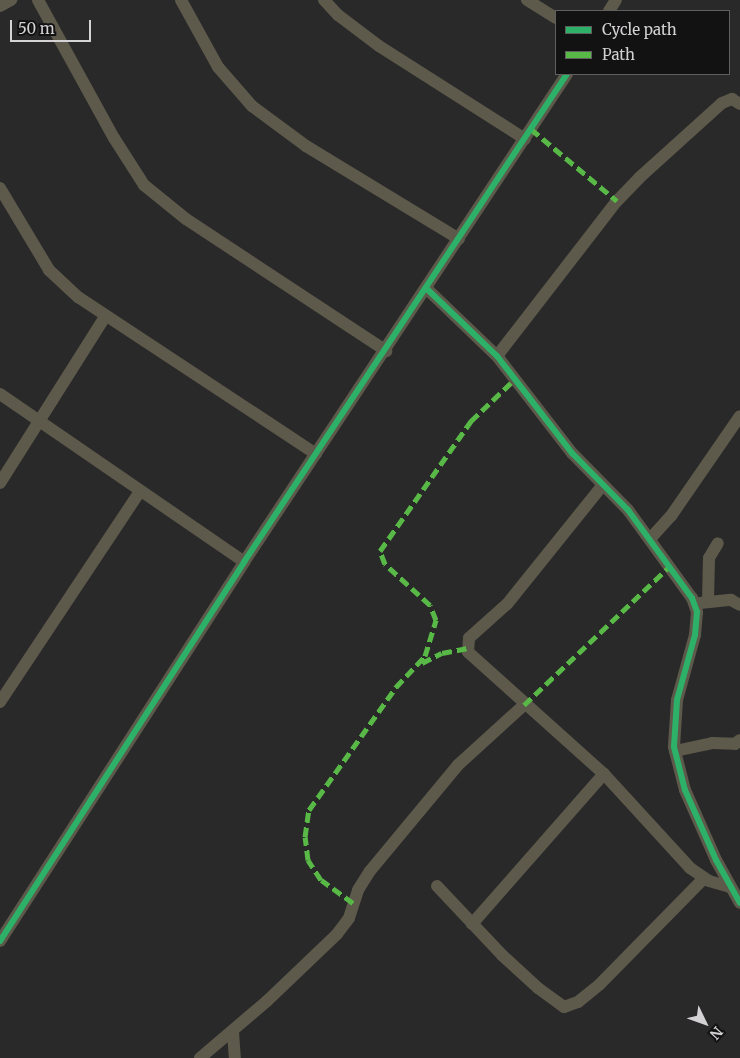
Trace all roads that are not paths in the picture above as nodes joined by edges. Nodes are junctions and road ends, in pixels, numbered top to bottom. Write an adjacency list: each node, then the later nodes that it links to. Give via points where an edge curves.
1 (11, 0): 6 (street)
2 (38, 0): 15 (street, via 114,138 144,185 186,219)
3 (181, 0): 12 (street, via 218,67 252,106 306,146)
4 (324, 0): 10 (street, via 338,15 380,46)
5 (527, 0): 7 (street)
6 (0, 6)
7 (555, 17)
8 (567, 75): 10 (street)
9 (740, 104): 16 (street, via 732,99 722,103 622,195)
10 (525, 139): 12 (street)
11 (0, 188): 14 (street, via 49,270)
12 (459, 239): 13 (street)
13 (426, 288): 15 (street); 16 (street)
14 (105, 317): 19 (street); 20 (street)
15 (386, 352): 20 (street)
16 (497, 356): 22 (street, via 572,453)
17 (0, 394): 19 (street)
18 (740, 416): 24 (street, via 671,516)
19 (39, 424): 21 (street); 23 (street)
20 (316, 454): 26 (street)
21 (0, 483)
22 (602, 486): 24 (street, via 628,510); 30 (street, via 512,598 467,644 470,656)
23 (140, 491): 26 (street); 29 (street)
24 (650, 538): 27 (street)
25 (718, 543): 27 (street, via 709,558)
26 (244, 562): 39 (street)
27 (701, 602): 28 (street, via 731,600); 32 (street, via 673,726)
28 (740, 605)
29 (0, 702)
30 (524, 705): 33 (street); 40 (street, via 458,765 376,864 358,890 349,918 337,934)
31 (740, 740): 32 (street, via 735,744 712,742)
32 (675, 751): 36 (street, via 685,790)
33 (604, 774): 34 (street, via 673,851); 38 (street)
34 (704, 878): 36 (street); 38 (street, via 600,984 571,1006 556,1003)
35 (437, 886): 38 (street)
36 (730, 887): 37 (street)
37 (740, 903)
38 (472, 924)
39 (0, 941)
40 (233, 1032): 41 (street); 42 (street)
41 (200, 1058)
42 (235, 1058)

